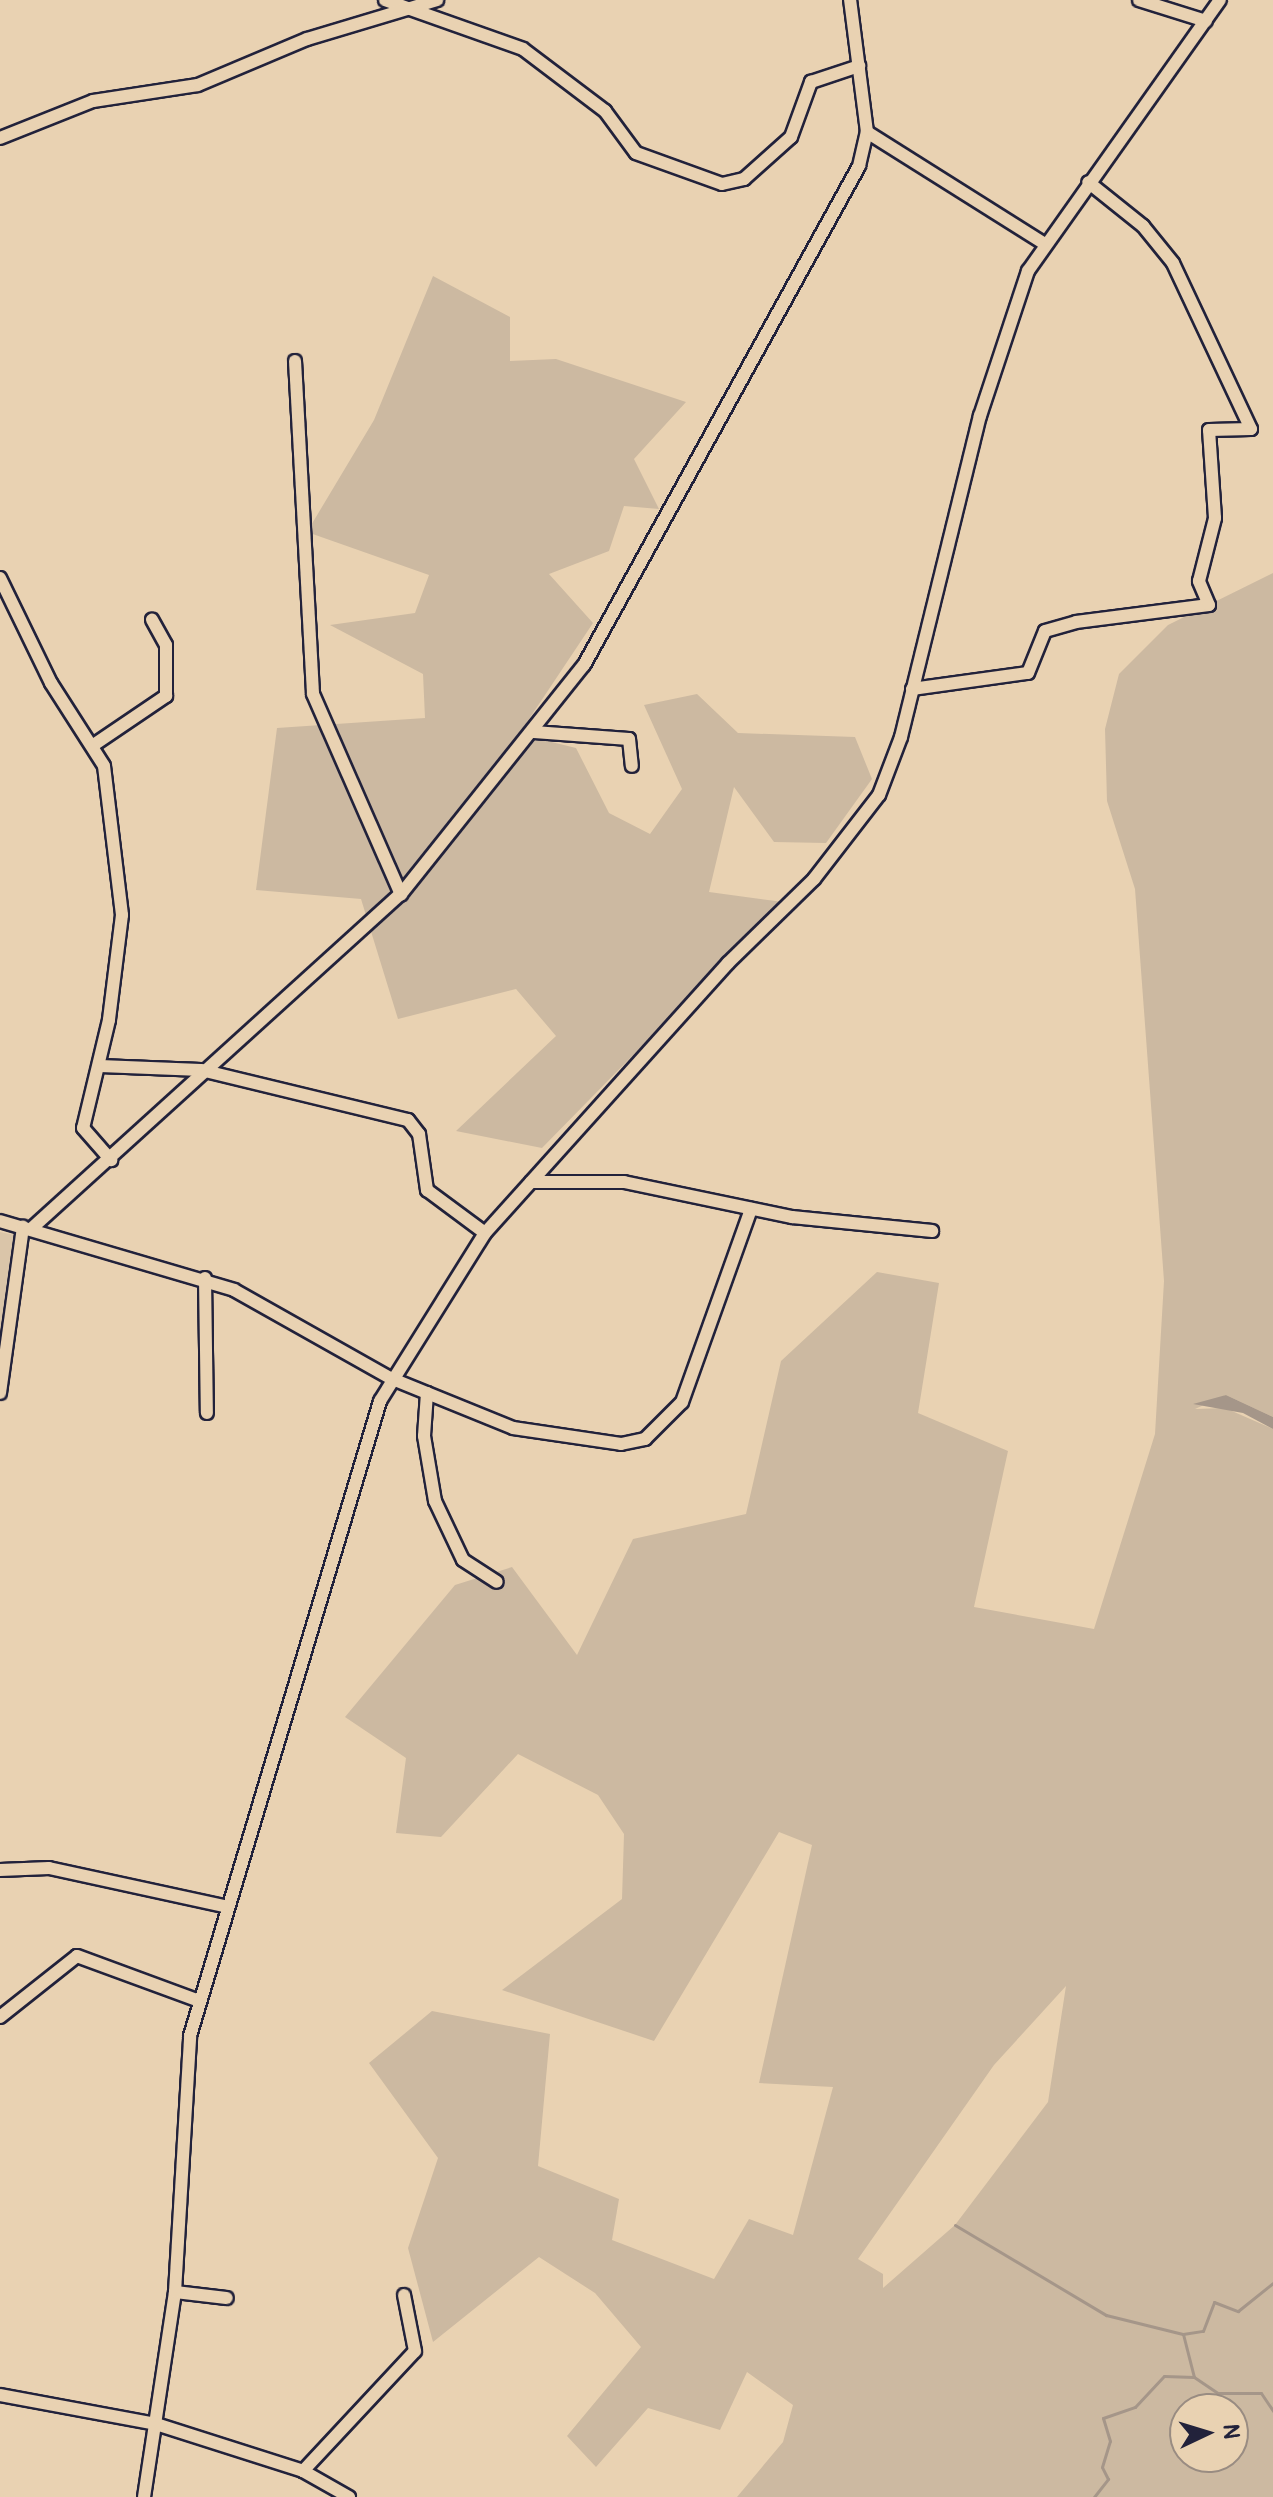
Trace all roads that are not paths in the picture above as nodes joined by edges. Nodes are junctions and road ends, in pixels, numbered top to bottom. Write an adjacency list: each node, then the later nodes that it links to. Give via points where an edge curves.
1 (385, 0): 6 (street)
2 (437, 0): 6 (street)
3 (850, 0): 8 (street)
4 (1139, 0): 7 (street)
5 (1220, 0): 7 (street)
6 (406, 9): 8 (street, via 523,49 605,111 636,153 722,184 744,179 791,137 811,82); 10 (street, via 307,39 198,85 93,101)
7 (1206, 21): 11 (street)
8 (859, 66): 9 (street)
9 (867, 132): 12 (street); 17 (street, via 859,166 798,284 621,603)
10 (0, 138)
11 (1088, 182): 12 (street); 16 (street, via 1143,226 1173,263 1251,429 1209,430 1215,518 1199,581 1209,605 1076,622 1045,631 1028,673)
12 (1042, 242): 16 (street, via 980,416)
13 (295, 361): 20 (street, via 313,694 359,784)
14 (0, 578): 18 (street, via 51,683)
15 (152, 620): 18 (street, via 166,645 166,696)
16 (912, 689): 24 (street, via 890,772 856,827)
17 (534, 732): 19 (street, via 629,739); 20 (street)
18 (95, 744): 21 (street, via 122,915)
19 (632, 766)
20 (401, 894): 22 (street)
21 (100, 1066): 22 (street); 23 (street, via 84,1131)
22 (201, 1070): 23 (street); 29 (street, via 408,1120 419,1134 427,1190)
23 (111, 1160): 27 (street)
24 (531, 1182): 25 (street, via 624,1182); 29 (street)
25 (751, 1209): 28 (street); 33 (street, via 682,1402 645,1439 597,1444 513,1428)
26 (0, 1221): 27 (street)
27 (27, 1228): 30 (street); 32 (street)
28 (932, 1231)
29 (485, 1233): 31 (street)
30 (205, 1278): 31 (street); 34 (street)
31 (390, 1378): 33 (street); 37 (street, via 336,1535)
32 (0, 1393)
33 (427, 1393): 35 (street, via 424,1436 435,1501 463,1560)
34 (207, 1413)
35 (497, 1582)
36 (0, 1870): 37 (street, via 49,1868)
37 (228, 1907): 38 (street)
38 (199, 2001): 39 (street, via 77,1956); 40 (street, via 182,2105)
39 (2, 2012)
40 (175, 2292): 42 (street); 44 (street)
41 (404, 2295): 45 (street, via 415,2351)
42 (227, 2298)
43 (0, 2395): 44 (street)
44 (156, 2424): 45 (street); 46 (street)
45 (303, 2471): 47 (street)
46 (144, 2497)
47 (349, 2497)

